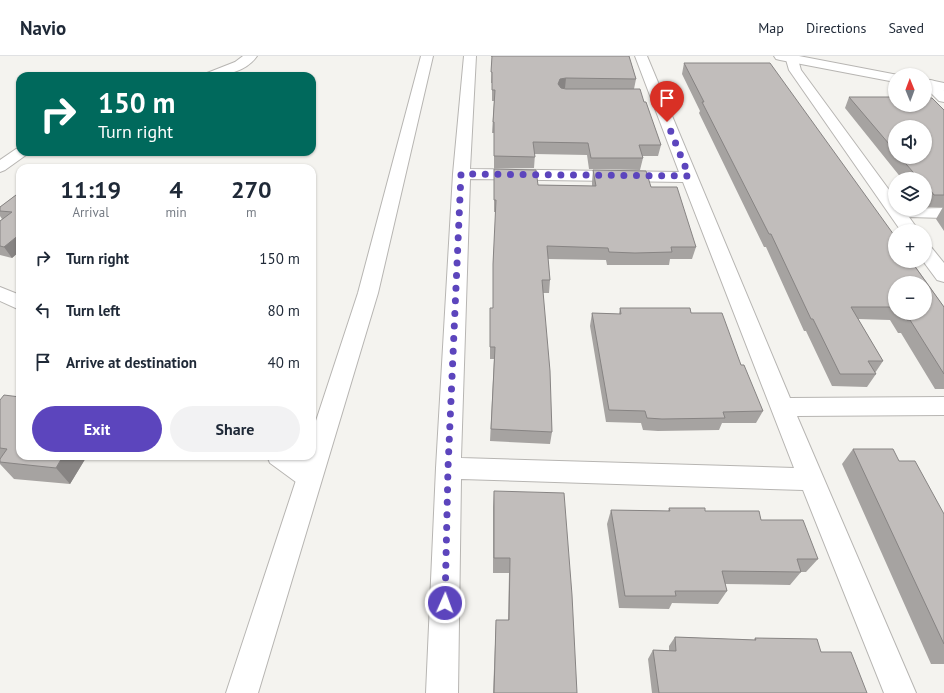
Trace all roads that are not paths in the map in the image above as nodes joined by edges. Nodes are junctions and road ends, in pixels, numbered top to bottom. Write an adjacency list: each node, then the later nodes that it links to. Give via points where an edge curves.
1 (252, 56): 6 (street)
2 (427, 56): 25 (street, via 368,293)
3 (470, 56): 14 (street)
4 (641, 56): 15 (street, via 648,95)
5 (787, 57): 7 (street); 16 (street)
6 (221, 72)
7 (888, 77)
8 (932, 85): 9 (street)
9 (944, 87)
10 (932, 88): 11 (street)
11 (944, 98)
12 (16, 156): 13 (street)
13 (0, 167)
14 (461, 174): 15 (street); 28 (street)
15 (689, 176): 24 (street)
16 (888, 201)
17 (932, 213): 18 (street)
18 (944, 213)
19 (932, 260): 20 (street)
20 (944, 276)
21 (0, 293): 22 (street)
22 (16, 301)
23 (944, 406): 24 (street)
24 (782, 407): 30 (street)
25 (316, 455)
26 (285, 460): 29 (street)
27 (314, 460): 29 (street)
28 (448, 468): 30 (street); 32 (street)
29 (309, 477): 31 (street)
30 (811, 479): 33 (street)
31 (242, 693)
32 (442, 693)
33 (900, 693)

